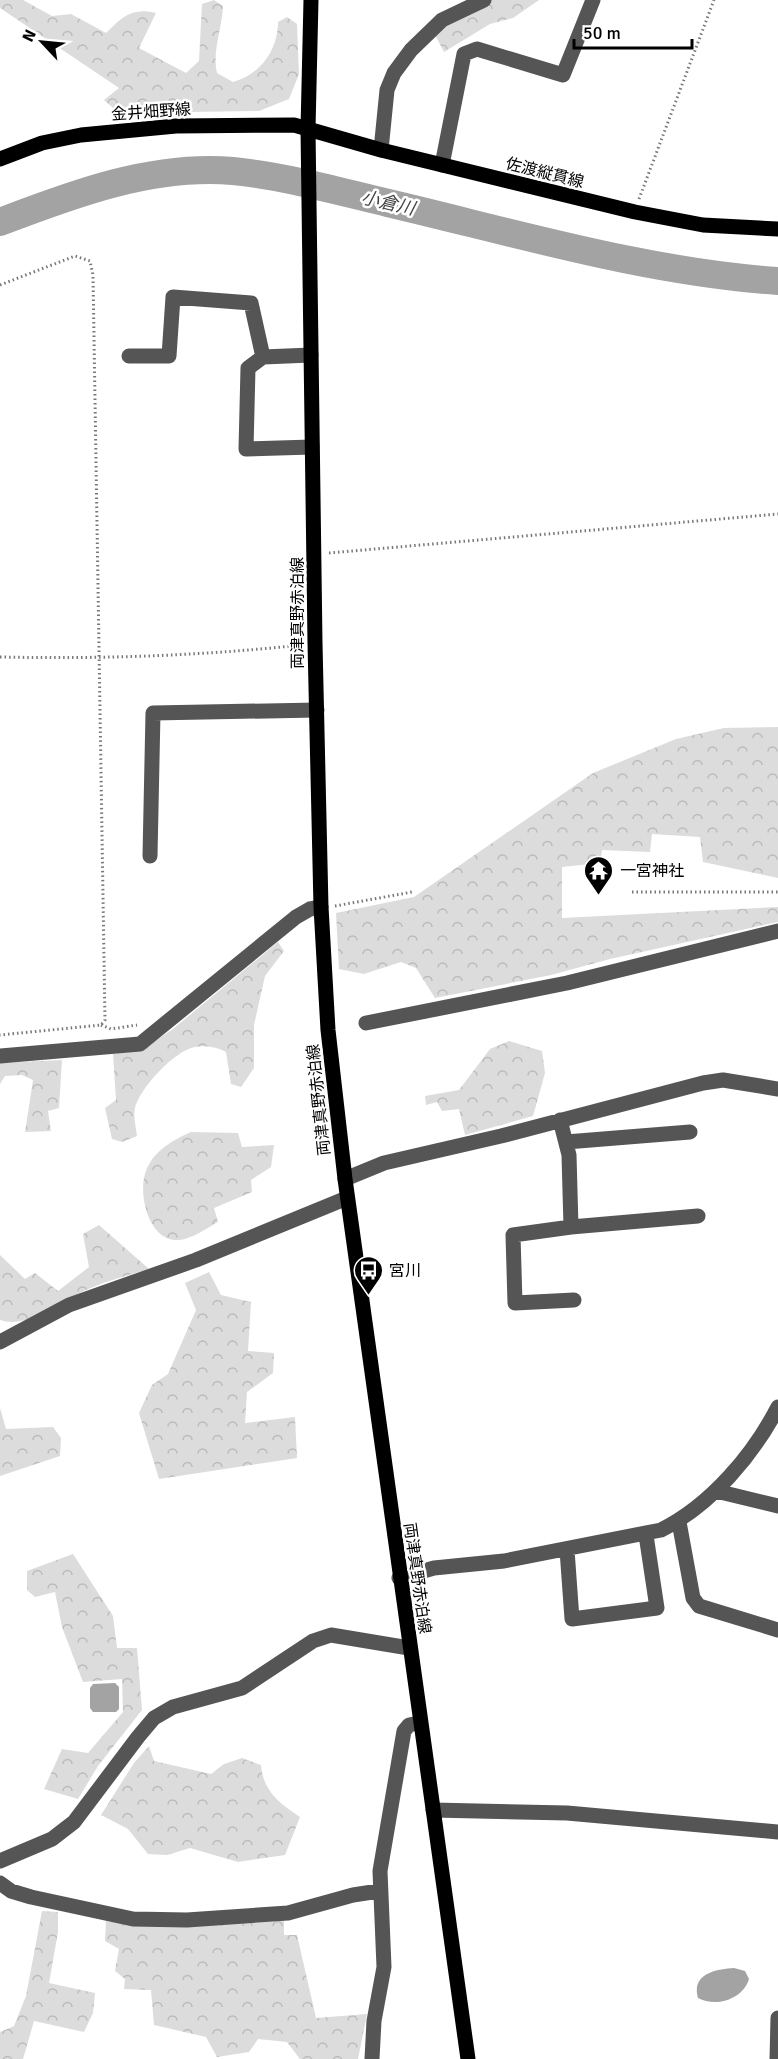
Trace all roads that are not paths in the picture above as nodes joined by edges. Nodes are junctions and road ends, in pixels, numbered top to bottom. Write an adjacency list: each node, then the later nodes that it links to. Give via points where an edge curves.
1 (311, 0): 4 (main road, 両津真野赤泊線)
2 (484, 0): 5 (street, via 442,20 394,73 387,90)
3 (593, 0): 7 (street, via 563,75 477,49 464,54)
4 (308, 137): 5 (main road, 佐渡縦貫線); 6 (main road, 金井畑野線, via 294,125 176,126 81,135 42,143); 9 (main road, 両津真野赤泊線)
5 (381, 150): 7 (main road, 佐渡縦貫線)
6 (0, 159)
7 (442, 165): 8 (main road, 佐渡縦貫線, via 703,225)
8 (778, 228)
9 (311, 355): 11 (street); 12 (main road, 両津真野赤泊線)
10 (129, 356): 11 (street, via 169,356 173,297 251,303)
11 (263, 357): 12 (street, via 248,368 246,449)
12 (312, 447): 13 (main road, 両津真野赤泊線)
13 (316, 710): 14 (street, via 153,713); 15 (main road, 両津真野赤泊線)
14 (150, 856)
15 (321, 907): 18 (street, via 296,917 140,1044); 23 (main road, 両津真野赤泊線, via 328,1030)
16 (778, 932): 17 (street, via 567,983)
17 (366, 1023)
18 (0, 1056)
19 (778, 1089): 20 (street, via 723,1080)
20 (560, 1120): 22 (street); 23 (street, via 384,1162)
21 (690, 1132): 22 (street)
22 (566, 1142): 26 (street)
23 (345, 1179): 24 (main road, 両津真野赤泊線)
24 (347, 1198): 28 (street, via 196,1260 69,1305); 36 (main road, 両津真野赤泊線)
25 (698, 1216): 26 (street)
26 (571, 1227): 27 (street, via 513,1235 515,1302)
27 (574, 1300)
28 (0, 1342)
29 (778, 1407): 30 (street)
30 (771, 1435): 31 (street)
31 (716, 1491): 32 (street); 33 (street)
32 (778, 1506)
33 (679, 1521): 34 (street); 37 (street, via 693,1598 699,1606)
34 (646, 1534): 35 (street); 35 (street, via 657,1608 572,1618)
35 (567, 1550): 36 (street, via 434,1568)
36 (399, 1578): 38 (main road, 両津真野赤泊線)
37 (778, 1630)
38 (409, 1648): 39 (main road, 両津真野赤泊線); 42 (street, via 331,1635 313,1641 242,1688 173,1707 154,1718 74,1822 52,1839)
39 (419, 1723): 40 (main road, 両津真野赤泊線); 44 (street, via 404,1731)
40 (433, 1810): 41 (street, via 567,1813); 47 (main road, 両津真野赤泊線)
41 (778, 1832)
42 (0, 1861)
43 (0, 1883): 44 (street, via 31,1897 133,1919 187,1920 288,1913)
44 (379, 1891): 46 (street, via 384,1967)
45 (778, 2018): 48 (street)
46 (372, 2059)
47 (468, 2059)
48 (777, 2059)

